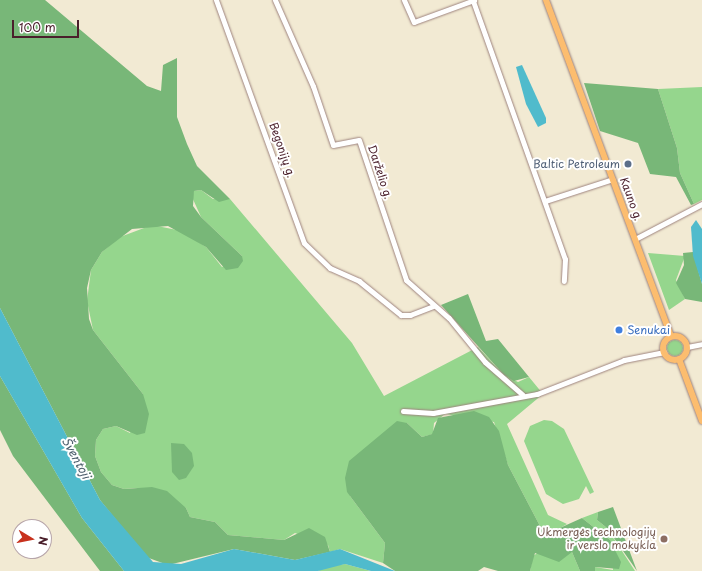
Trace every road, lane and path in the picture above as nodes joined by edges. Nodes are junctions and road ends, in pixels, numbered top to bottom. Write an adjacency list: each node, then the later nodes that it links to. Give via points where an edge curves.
1 (216, 0): 11 (street, Begonijų g., via 300,236 314,255 330,268 359,281 401,315 410,315)
2 (276, 0): 11 (street, Darželio g., via 313,86 332,145 359,140 404,275 412,289)
3 (404, 0): 5 (street, via 414,22)
4 (546, 0): 6 (main road, Kauno g.)
5 (474, 1): 7 (street)
6 (613, 179): 7 (street); 9 (main road, Kauno g.)
7 (545, 201): 10 (street, via 567,265)
8 (702, 204): 9 (street)
9 (635, 239): 12 (main road, Kauno g.)
10 (564, 281)
11 (433, 306): 17 (street, via 449,318 485,362)
12 (671, 337): 14 (main road, via 681,338); 15 (main road, via 665,342)
13 (702, 344): 14 (street)
14 (687, 347): 16 (main road)
15 (664, 352): 16 (main road, via 671,359); 17 (street, via 624,360 567,384)
16 (679, 359): 19 (main road)
17 (523, 395): 18 (street, via 433,413)
18 (403, 411)
19 (702, 421)

